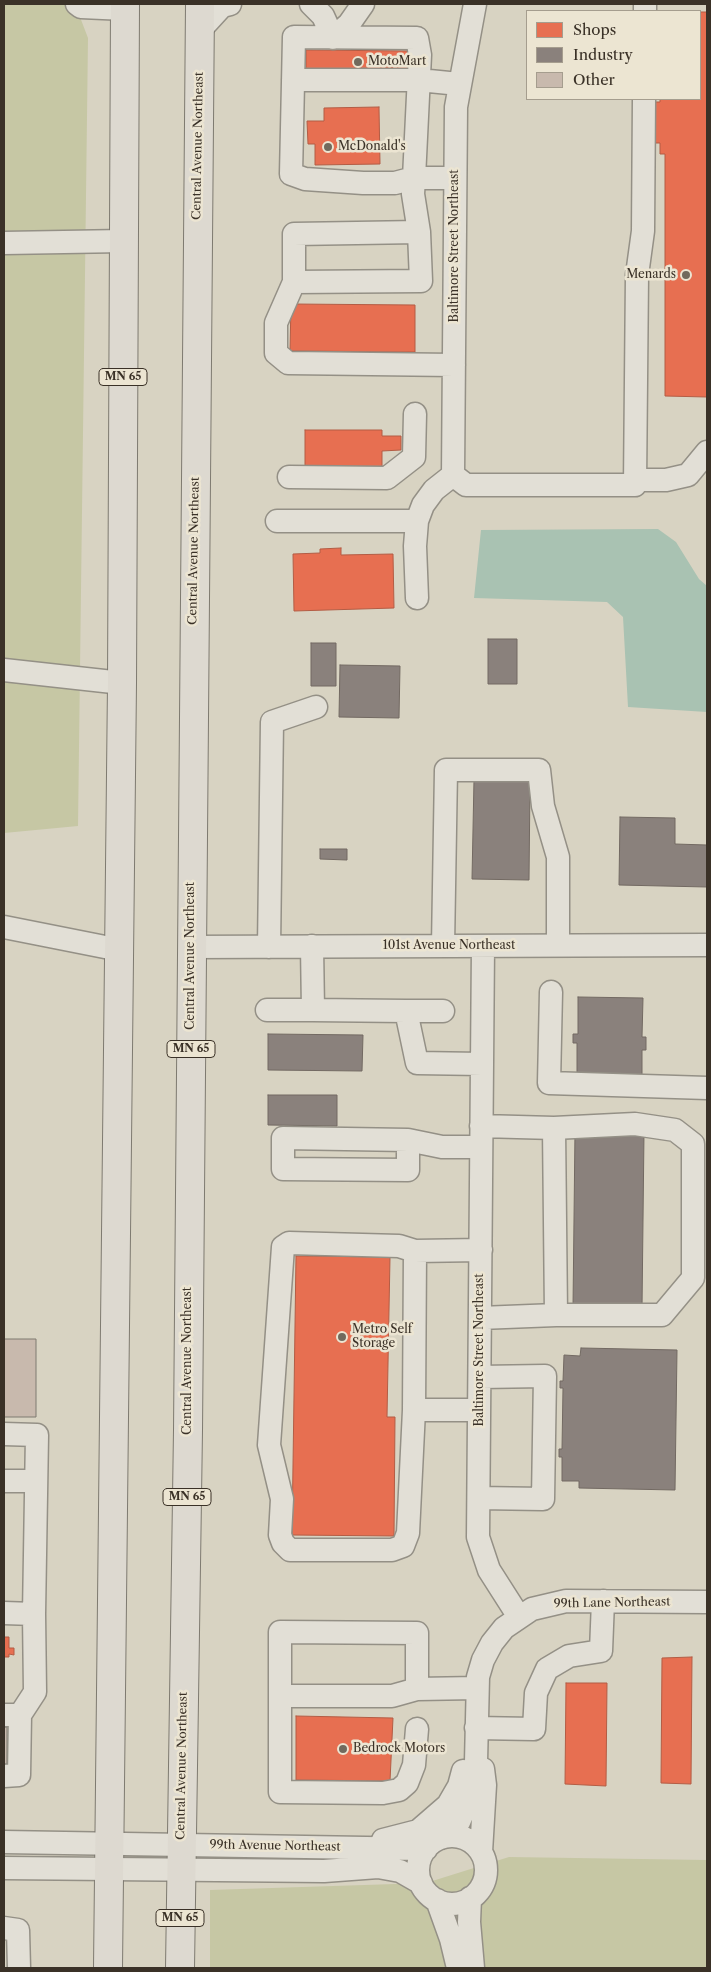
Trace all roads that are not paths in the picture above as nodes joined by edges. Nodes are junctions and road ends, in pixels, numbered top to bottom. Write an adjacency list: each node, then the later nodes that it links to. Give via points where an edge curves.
1 (77, 4): 6 (street, via 81,7)
2 (230, 4): 7 (street)
3 (311, 4): 8 (street, via 323,16)
4 (363, 4): 8 (street)
5 (475, 4): 11 (street, Baltimore Street Northeast)
6 (124, 6): 16 (highway, MN 65)
7 (200, 17): 39 (highway, Central Avenue Northeast / MN 65)
8 (334, 38): 9 (street, via 294,37); 10 (street, via 417,38)
9 (293, 80): 10 (street); 13 (street, via 292,174 304,179 363,183 395,183)
10 (419, 80): 11 (street); 13 (street)
11 (459, 84): 14 (street, Baltimore Street Northeast)
12 (644, 100): 26 (street, via 642,231 637,274)
13 (414, 178): 14 (street); 15 (street)
14 (455, 178): 19 (street, Baltimore Street Northeast)
15 (418, 232): 18 (street); 20 (street, via 294,234)
16 (124, 241): 17 (street); 31 (highway, MN 65)
17 (4, 244)
18 (421, 281): 19 (street); 20 (street)
19 (455, 281): 21 (street, Baltimore Street Northeast)
20 (294, 282): 21 (street, via 276,323 276,353 288,363)
21 (454, 365): 25 (street, Baltimore Street Northeast)
22 (415, 414): 24 (street, via 414,457 387,478)
23 (707, 452): 26 (street, via 688,475 666,480)
24 (289, 477)
25 (460, 480): 26 (street, via 635,485); 28 (street, via 434,490 423,505)
26 (635, 480)
27 (277, 521): 28 (street)
28 (418, 521): 29 (street, via 415,546)
29 (418, 598)
30 (4, 670): 31 (street)
31 (122, 683): 41 (highway, MN 65)
32 (316, 707): 40 (street, via 272,722)
33 (4, 927): 41 (street)
34 (558, 945): 35 (street, 101st Avenue Northeast); 37 (street, via 558,856 543,806 539,770 446,770); 38 (street, 101st Avenue Northeast)
35 (707, 945)
36 (312, 946): 37 (street, 101st Avenue Northeast); 40 (street, 101st Avenue Northeast); 44 (street)
37 (443, 946): 38 (street, 101st Avenue Northeast)
38 (482, 946): 47 (street, Baltimore Street Northeast)
39 (191, 947): 40 (street, 101st Avenue Northeast); 80 (highway, Central Avenue Northeast / MN 65)
40 (269, 947)
41 (120, 950): 79 (highway, MN 65)
42 (551, 992): 48 (street, via 549,1083)
43 (267, 1010): 44 (street)
44 (313, 1010): 45 (street)
45 (406, 1011): 46 (street); 47 (street, via 417,1063)
46 (443, 1011)
47 (482, 1064): 50 (street, Baltimore Street Northeast)
48 (707, 1088)
49 (554, 1128): 50 (street); 54 (street); 54 (street, via 635,1124 675,1130 693,1144 693,1278 662,1315)
50 (481, 1136): 51 (street, via 442,1147); 52 (street, Baltimore Street Northeast)
51 (408, 1140): 51 (street, via 283,1138 283,1169 408,1170)
52 (481, 1250): 53 (street); 55 (street, Baltimore Street Northeast)
53 (415, 1251): 57 (street); 57 (street, via 379,1245 290,1243 282,1247 269,1445 282,1499 282,1543 290,1550 392,1550 403,1546 408,1533)
54 (556, 1315): 55 (street)
55 (480, 1318): 56 (street, Baltimore Street Northeast)
56 (480, 1377): 58 (street, Baltimore Street Northeast); 62 (street, via 545,1376 543,1499)
57 (414, 1410): 58 (street)
58 (479, 1410): 62 (street, Baltimore Street Northeast)
59 (4, 1434): 60 (street, via 37,1434)
60 (36, 1480): 61 (street); 66 (street)
61 (4, 1481)
62 (479, 1498): 67 (street, Baltimore Street Northeast, via 478,1537 489,1570)
63 (603, 1601): 64 (street, 99th Lane Northeast); 67 (street, 99th Lane Northeast, via 549,1604); 72 (street, via 601,1651 569,1656 547,1669 536,1694 534,1729)
64 (707, 1602)
65 (4, 1613): 66 (street)
66 (34, 1614): 71 (street, via 35,1692)
67 (519, 1617): 68 (street, via 504,1628 492,1644 483,1660)
68 (477, 1688): 69 (street); 72 (street)
69 (417, 1689): 70 (street, via 392,1696); 70 (street, via 417,1633 280,1632)
70 (280, 1696): 73 (street, via 280,1792 383,1793 399,1790 407,1783 414,1765)
71 (12, 1715): 74 (street, via 19,1775)
72 (476, 1728): 76 (street, via 476,1762 468,1801 459,1822); 77 (street, via 466,1744 459,1786 448,1805 418,1831); 78 (street, via 485,1785)
73 (417, 1729)
74 (4, 1776)
75 (4, 1842): 79 (street, 99th Avenue Northeast)
76 (433, 1843): 77 (street, 99th Avenue Northeast); 78 (street, via 452,1836 464,1838); 82 (street, via 419,1865)
77 (368, 1847): 80 (street, 99th Avenue Northeast)
78 (482, 1852): 83 (street, via 486,1872 484,1882)
79 (109, 1856): 80 (street, 99th Avenue Northeast); 81 (street, 99th Avenue Northeast); 87 (highway, MN 65)
80 (181, 1856): 82 (street, 99th Avenue Northeast, via 324,1871 378,1867 400,1871); 88 (highway, Central Avenue Northeast / MN 65)
81 (4, 1868)
82 (421, 1883): 84 (street)
83 (470, 1898): 84 (street, via 448,1903); 90 (street)
84 (438, 1900): 89 (street)
85 (4, 1928): 86 (street, via 18,1930)
86 (19, 1968)
87 (108, 1968)
88 (180, 1968)
89 (458, 1968)
90 (473, 1968)

